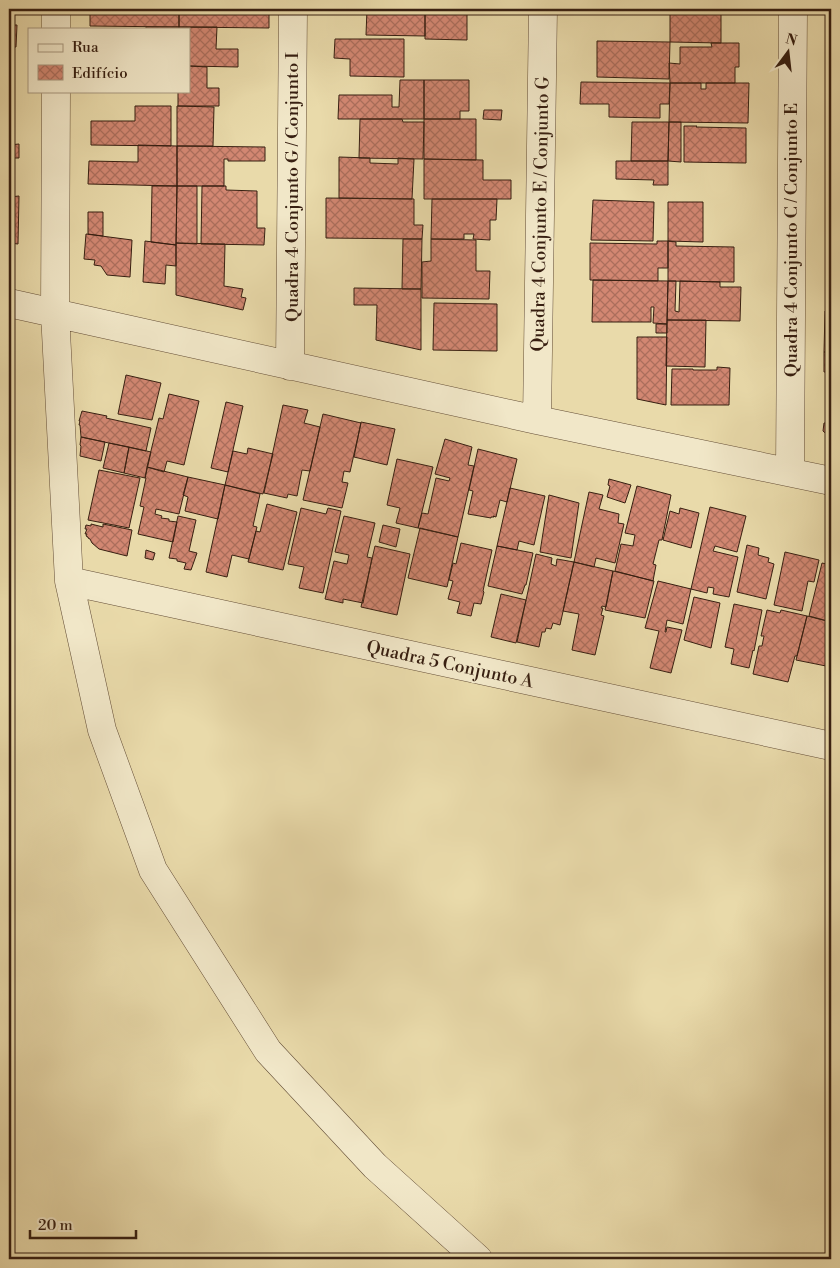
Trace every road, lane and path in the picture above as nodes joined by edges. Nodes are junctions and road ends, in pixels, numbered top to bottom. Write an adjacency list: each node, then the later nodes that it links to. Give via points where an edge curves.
1 (56, 9): 5 (street)
2 (293, 9): 9 (street, Quadra 4 Conjunto G / Conjunto I)
3 (543, 9): 10 (street, Quadra 4 Conjunto E / Conjunto G)
4 (793, 9): 11 (street, Quadra 4 Conjunto C / Conjunto E)
5 (56, 28)
6 (56, 92): 8 (street)
7 (9, 303): 8 (street)
8 (55, 313): 9 (street); 13 (street)
9 (290, 366): 10 (street)
10 (537, 420): 11 (street)
11 (790, 472): 12 (street)
12 (831, 481)
13 (68, 581): 14 (street, Quadra 5 Conjunto A); 15 (street, via 102,730 153,870 268,1052 375,1166)
14 (831, 746)
15 (478, 1259)

